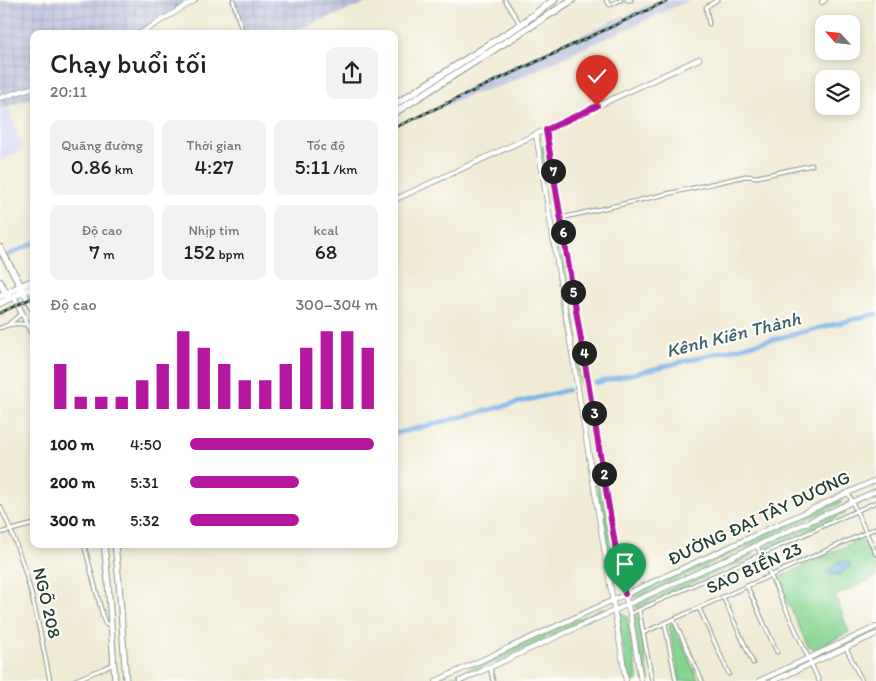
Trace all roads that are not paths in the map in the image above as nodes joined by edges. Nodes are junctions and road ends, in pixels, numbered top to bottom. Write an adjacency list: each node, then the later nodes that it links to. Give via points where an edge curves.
1 (195, 0): 11 (street)
2 (233, 0): 12 (street)
3 (505, 0): 10 (street)
4 (554, 0): 10 (highway)
5 (572, 0): 17 (highway)
6 (606, 0): 7 (street, via 610,5)
7 (621, 0)
8 (717, 0): 9 (street, via 706,7)
9 (709, 24)
10 (520, 25): 16 (highway)
11 (146, 30)
12 (242, 30)
13 (699, 59): 18 (street)
14 (30, 88): 15 (street)
15 (0, 98)
16 (398, 102)
17 (398, 110)
18 (546, 130): 19 (street); 22 (street)
19 (536, 134): 21 (street); 38 (street)
20 (812, 165): 22 (street, via 757,177 746,176)
21 (398, 198)
22 (561, 218): 37 (street)
23 (1, 250): 27 (highway)
24 (0, 282): 28 (highway)
25 (30, 283): 27 (highway)
26 (30, 288): 27 (highway)
27 (22, 289): 28 (highway); 29 (highway); 31 (main road)
28 (3, 295): 29 (highway)
29 (14, 297): 30 (highway); 32 (main road)
30 (0, 303)
31 (30, 304)
32 (22, 313): 33 (street); 34 (main road)
33 (9, 324): 34 (street); 35 (street)
34 (27, 325): 36 (main road)
35 (0, 328)
36 (30, 330)
37 (583, 349): 38 (street); 39 (street)
38 (572, 350): 40 (street)
39 (602, 462): 40 (street); 63 (street)
40 (590, 464): 65 (street)
41 (876, 480): 43 (street, ĐƯỜNG ĐẠI TÂY DƯƠNG)
42 (876, 491): 44 (street, ĐƯỜNG ĐẠI TÂY DƯƠNG)
43 (848, 493): 44 (street); 63 (street, ĐƯỜNG ĐẠI TÂY DƯƠNG)
44 (852, 502): 47 (street); 53 (street, ĐƯỜNG ĐẠI TÂY DƯƠNG)
45 (876, 502): 47 (street)
46 (0, 506): 50 (street, NGÕ 208)
47 (857, 510): 51 (street); 57 (street)
48 (30, 525): 50 (street)
49 (876, 528): 51 (street, SAO BIỂN 23)
50 (11, 530): 52 (street); 85 (street, NGÕ 208, via 27,576)
51 (866, 532): 58 (street); 59 (street, SAO BIỂN 23)
52 (0, 533)
53 (756, 546): 57 (street); 66 (street, ĐƯỜNG ĐẠI TÂY DƯƠNG)
54 (85, 548): 73 (street, via 102,617)
55 (104, 548): 62 (main road)
56 (115, 548): 60 (main road)
57 (760, 554): 59 (street); 68 (street)
58 (876, 554)
59 (770, 576): 61 (street, SAO BIỂN 23); 79 (street)
60 (119, 586): 62 (main road); 88 (main road)
61 (747, 586): 64 (street, SAO BIỂN 23); 78 (street)
62 (109, 588): 73 (main road)
63 (625, 594): 65 (street, ĐƯỜNG ĐẠI TÂY DƯƠNG); 66 (street)
64 (723, 597): 67 (street, SAO BIỂN 23); 80 (street)
65 (613, 600): 69 (street); 89 (street, ĐƯỜNG ĐẠI TÂY DƯƠNG)
66 (628, 604): 69 (street, ĐƯỜNG ĐẠI TÂY DƯƠNG); 70 (street)
67 (698, 608): 71 (street, SAO BIỂN 23); 84 (street)
68 (639, 610): 70 (street); 75 (street)
69 (614, 611): 83 (street, ĐƯỜNG ĐẠI TÂY DƯƠNG); 92 (street)
70 (630, 614): 93 (street)
71 (674, 620): 72 (street, SAO BIỂN 23); 96 (street)
72 (665, 624): 75 (street, SAO BIỂN 23); 95 (street)
73 (112, 626): 81 (main road)
74 (876, 627): 79 (street)
75 (644, 633): 94 (street)
76 (876, 634): 77 (street)
77 (846, 648): 82 (street); 100 (street)
78 (777, 652)
79 (808, 658): 82 (street); 97 (street)
80 (753, 663)
81 (114, 664): 86 (street); 87 (main road)
82 (811, 664): 98 (street); 99 (street)
83 (490, 667): 90 (street, ĐƯỜNG ĐẠI TÂY DƯƠNG); 91 (street)
84 (729, 674)
85 (50, 681)
86 (73, 681)
87 (115, 681)
88 (126, 681)
89 (436, 681)
90 (460, 681)
91 (493, 681)
92 (626, 681)
93 (641, 681)
94 (652, 681)
95 (676, 681)
96 (702, 681)
97 (759, 681)
98 (773, 681)
99 (819, 681)
100 (862, 681)

